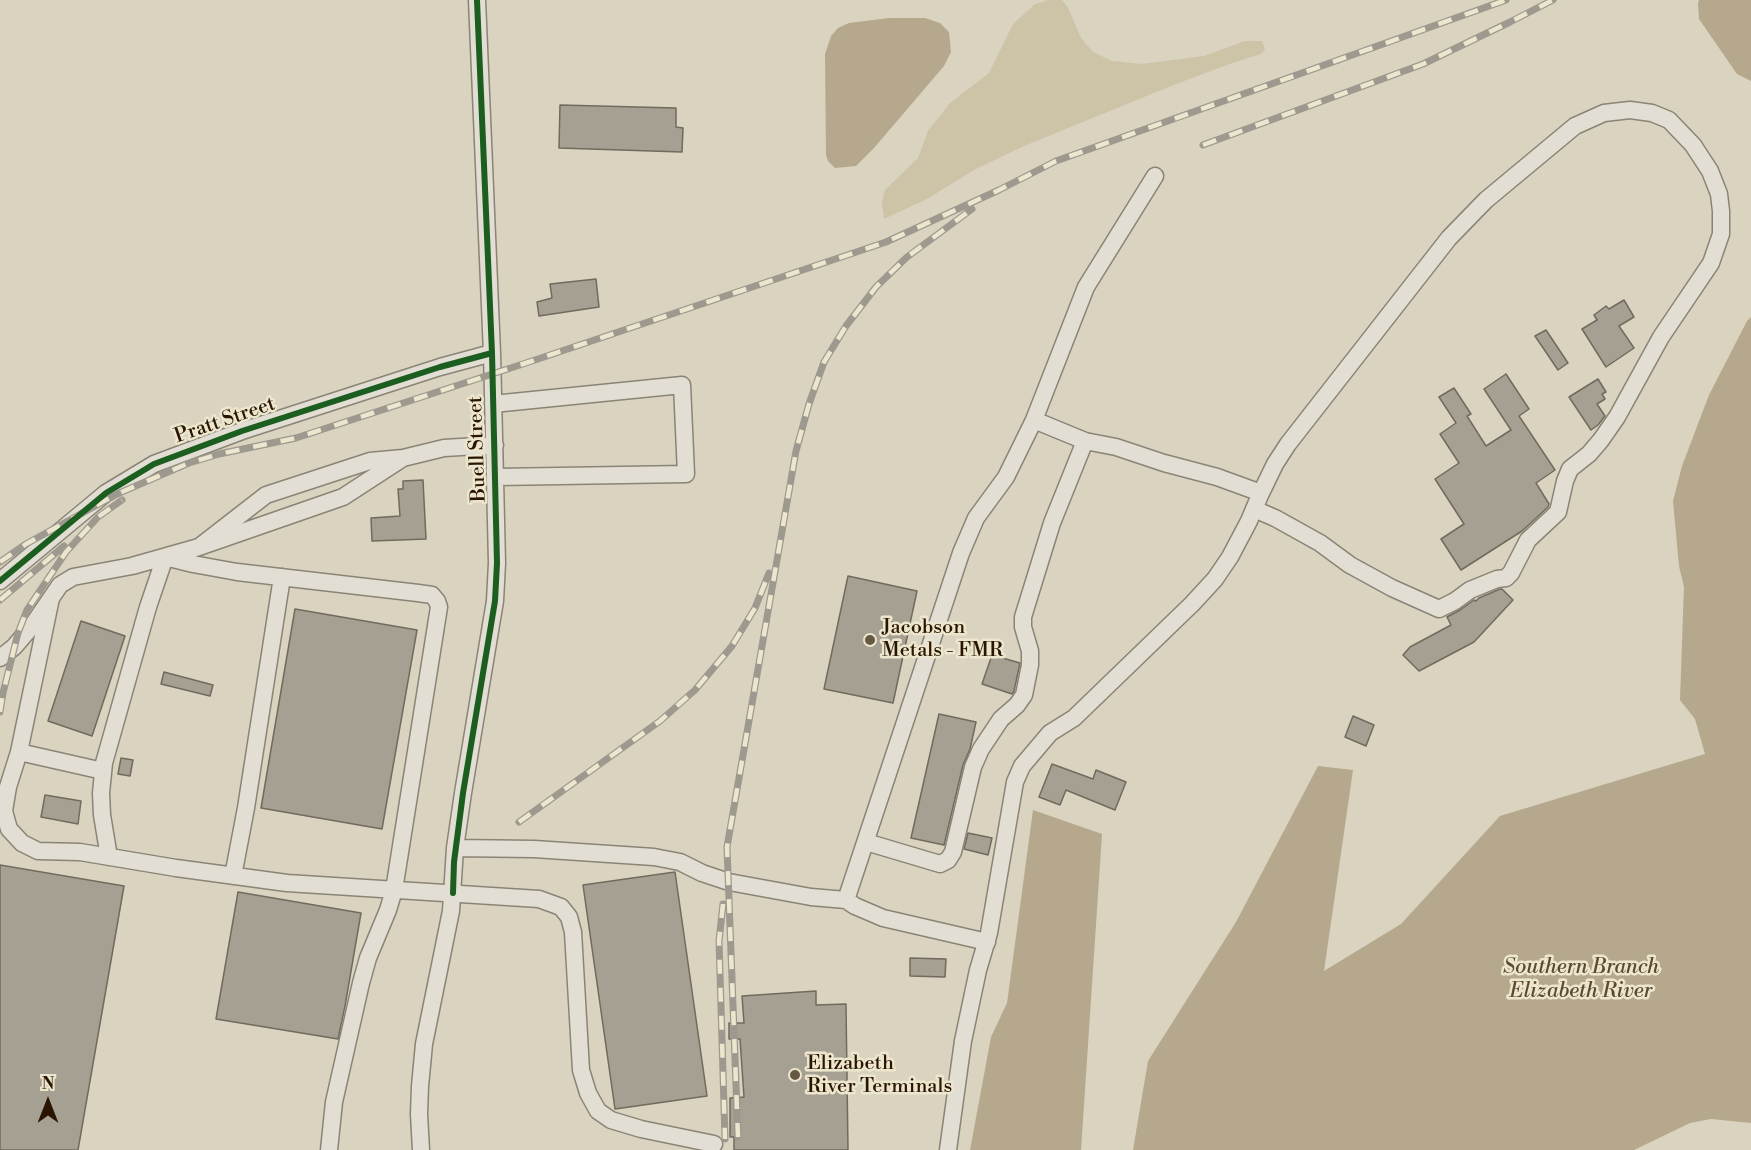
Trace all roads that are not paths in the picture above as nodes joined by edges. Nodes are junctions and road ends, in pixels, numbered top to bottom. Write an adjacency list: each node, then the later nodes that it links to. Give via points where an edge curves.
1 (477, 0): 3 (street, Buell Street)
2 (1155, 176): 5 (street, via 1086,288)
3 (492, 353): 4 (street, Buell Street); 15 (street, Pratt Street, via 242,431 154,464 106,493)
4 (493, 404): 7 (street, Buell Street); 9 (street, via 682,385 686,474)
5 (1034, 420): 6 (street); 20 (street, via 1006,477 976,518 961,553)
6 (1085, 441): 10 (street, via 1116,447); 20 (street, via 1052,523 1023,617 1030,651 1024,695 981,748 953,852 940,864)
7 (495, 445): 8 (street, via 444,448); 9 (street, Buell Street)
8 (403, 458): 12 (street, via 343,497); 12 (street, via 370,461 266,495)
9 (496, 477): 21 (street, Buell Street, via 495,601)
10 (1261, 493): 11 (street); 11 (street, via 1288,444 1449,238 1486,200 1550,146 1575,126 1604,113 1630,110 1669,120 1693,145 1719,194 1720,234 1711,263 1661,337 1617,417 1601,440 1570,469 1558,512 1528,540 1506,578 1470,590 1439,609 1392,588 1320,543)
11 (1254, 509): 27 (street, via 1215,579 1074,718 1050,733 1022,766 1015,782)
12 (199, 547): 13 (street)
13 (165, 557): 14 (street); 16 (street, via 73,578 60,585); 19 (street)
14 (282, 577): 23 (street); 24 (street, via 418,593 437,601)
15 (0, 581)
16 (51, 598): 17 (street, via 32,626); 18 (street)
17 (0, 658)
18 (19, 752): 19 (street); 22 (street, via 4,811 9,829 22,843 38,851)
19 (103, 771): 22 (street, via 102,815)
20 (866, 842): 26 (street)
21 (455, 848): 25 (street, Buell Street); 26 (street, via 654,857 681,862 729,882)
22 (109, 857): 23 (street)
23 (233, 876): 24 (street)
24 (394, 890): 25 (street); 29 (street, via 361,983 334,1102)
25 (453, 893): 28 (street, via 539,899 561,907 573,932 581,1070 598,1111 611,1120 641,1129); 30 (street, Buell Street, via 424,1044 419,1096)
26 (846, 900): 27 (street, via 883,918)
27 (987, 942): 31 (street, via 963,1041)
28 (714, 1144)
29 (329, 1150)
30 (421, 1150)
31 (948, 1150)

